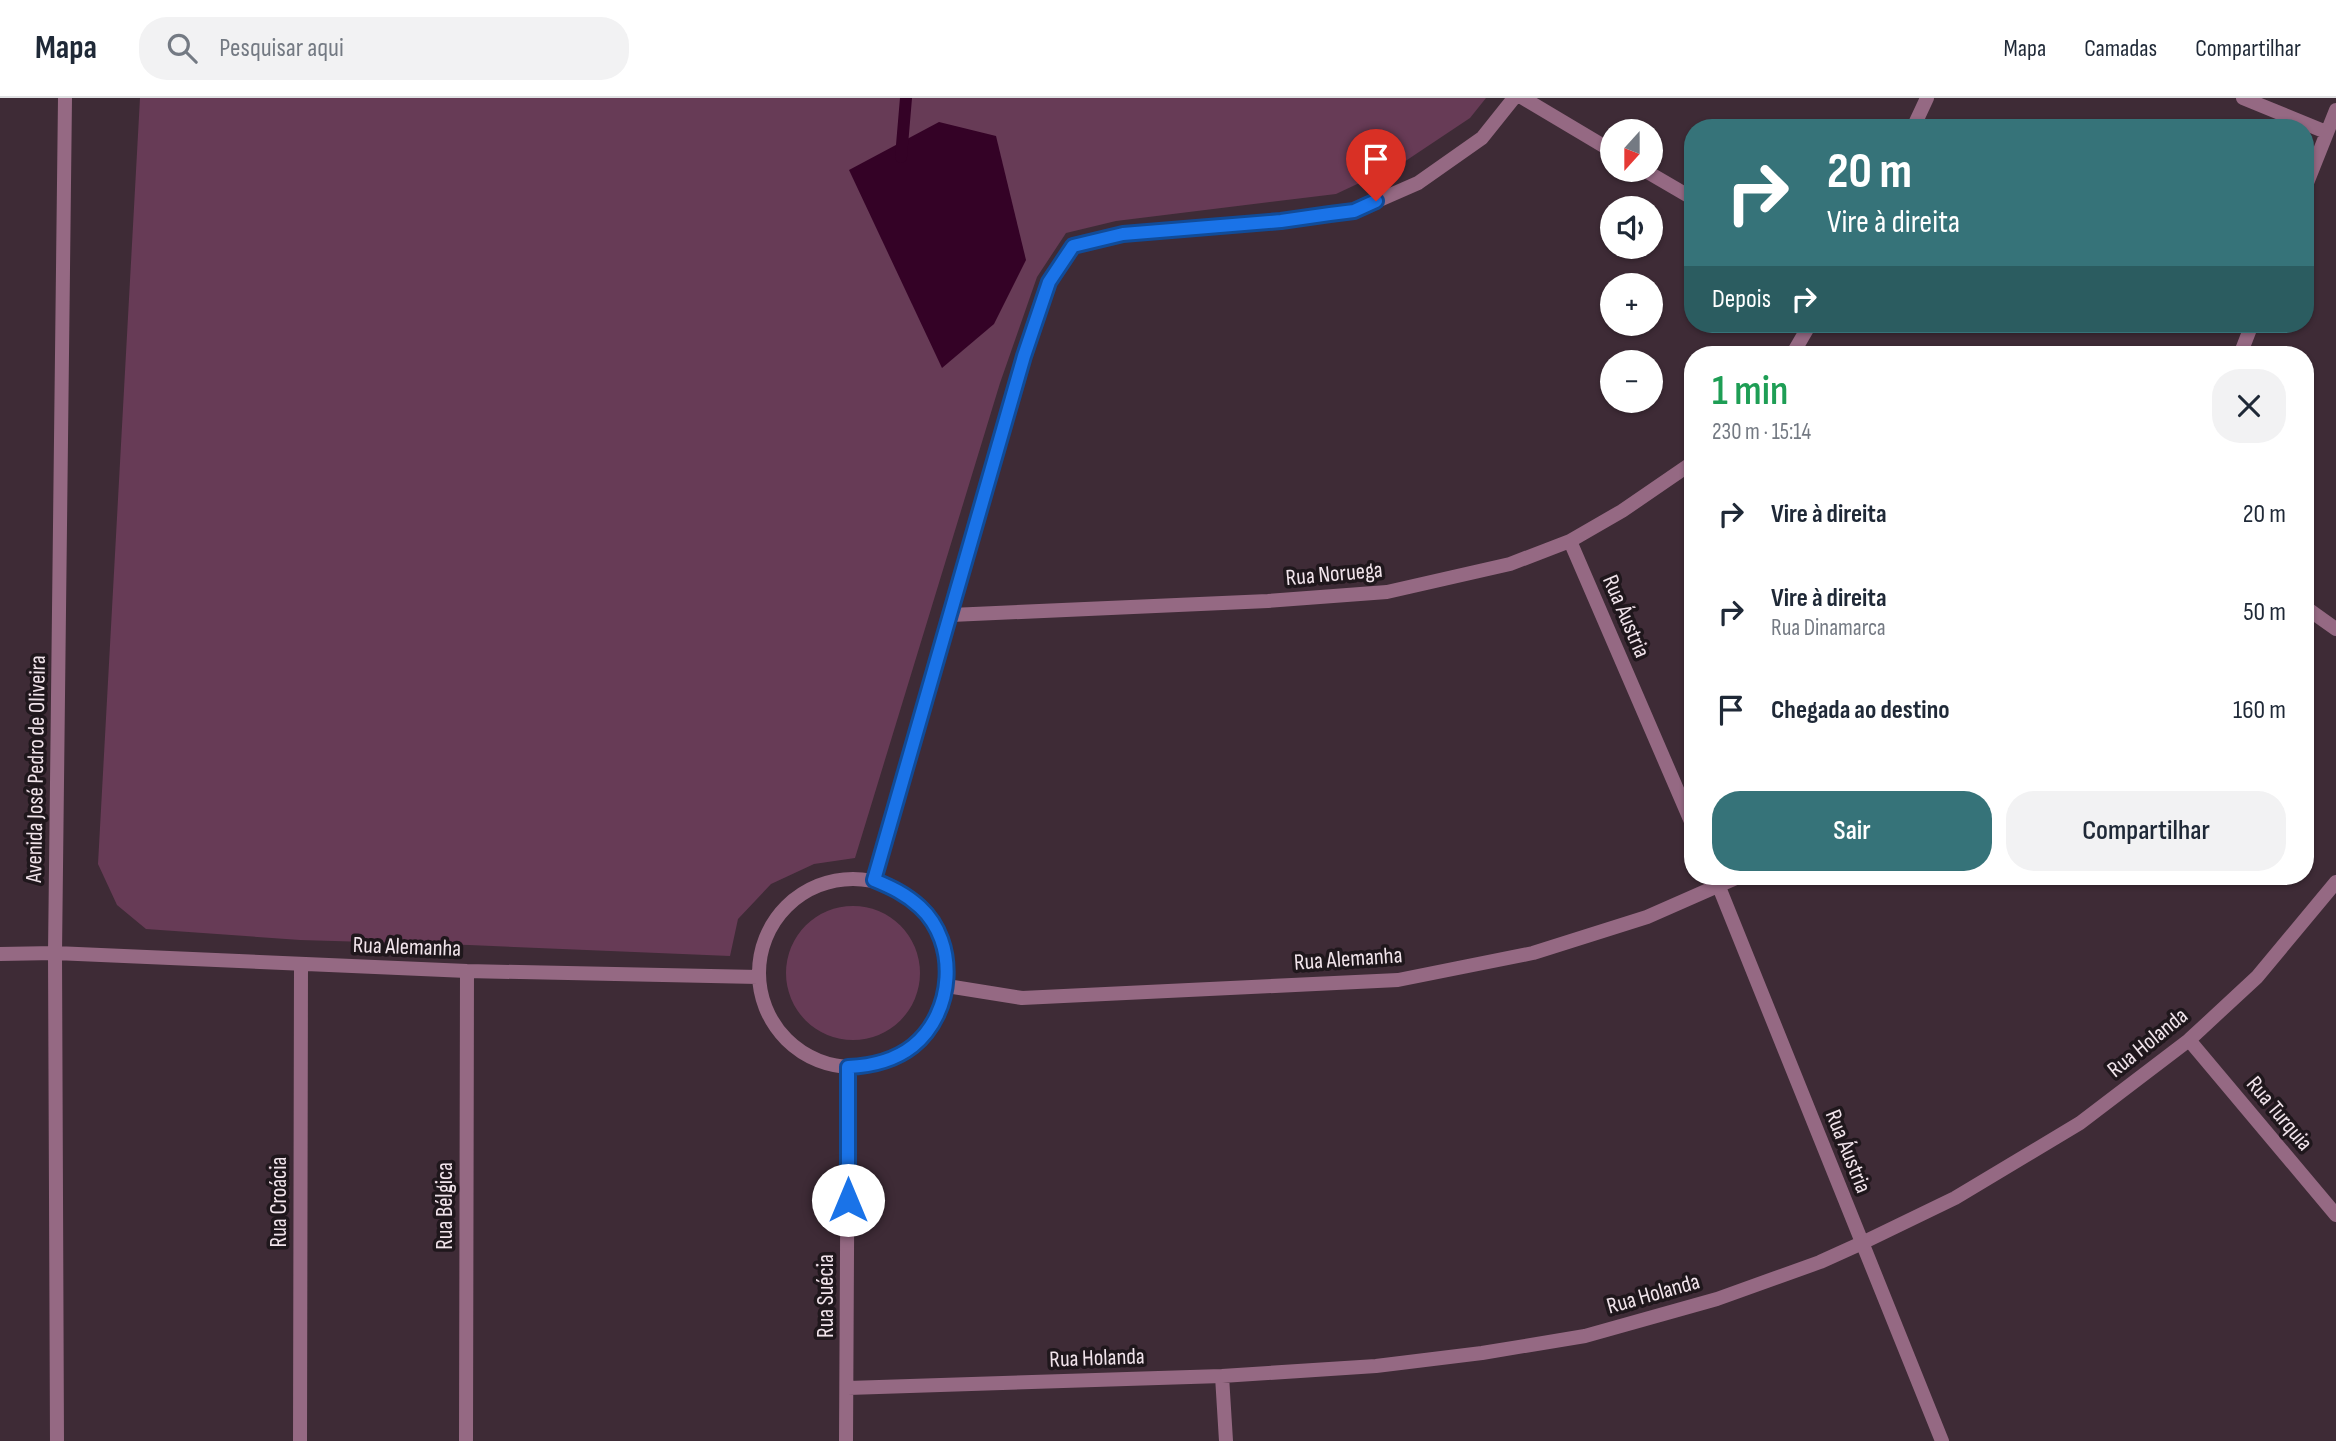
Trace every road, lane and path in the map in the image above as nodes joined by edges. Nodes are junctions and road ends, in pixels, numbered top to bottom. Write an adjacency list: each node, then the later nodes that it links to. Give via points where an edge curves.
1 (65, 98): 25 (street, Avenida José Pedro de Oliveira)
2 (1514, 98): 18 (street, via 1482,138 1418,183 1354,211 1123,234 1073,246 1049,282 1024,356)
3 (1523, 98): 11 (street)
4 (1927, 98): 7 (street)
5 (2243, 98): 8 (street)
6 (2336, 110): 10 (street)
7 (1917, 119)
8 (2294, 119)
9 (2314, 127): 10 (street)
10 (2326, 132): 12 (street)
11 (1600, 144)
12 (2314, 164)
13 (1663, 181): 14 (street)
14 (1684, 193)
15 (1684, 468): 16 (street, Rua Noruega)
16 (1570, 541): 18 (street, Rua Noruega, via 1510,564 1387,592); 20 (street, Rua Áustria)
17 (2314, 613): 19 (street)
18 (951, 615): 21 (street)
19 (2336, 629)
20 (1684, 805)
21 (874, 880): 29 (street, via 830,881 792,900 765,934); 30 (street, via 915,902 938,931 947,959)
22 (2336, 882): 31 (street, Rua Holanda, via 2257,976)
23 (1711, 885): 30 (street, Rua Alemanha, via 1647,916 1533,953 1398,980 1022,998)
24 (1718, 885): 34 (street, Rua Áustria)
25 (55, 953): 26 (street, Rua Alemanha); 27 (street, Rua Alemanha); 37 (street, Avenida José Pedro de Oliveira)
26 (0, 954)
27 (301, 964): 28 (street, Rua Alemanha); 38 (street, Rua Croácia)
28 (467, 971): 29 (street, Rua Alemanha); 39 (street, Rua Bélgica)
29 (758, 977): 32 (street, via 763,1004 786,1039 820,1062)
30 (947, 986): 32 (street, via 941,1009 913,1046 871,1066)
31 (2189, 1040): 33 (street, Rua Turquia); 34 (street, Rua Holanda, via 2080,1123 1955,1198)
32 (848, 1067): 36 (street, Rua Suécia)
33 (2336, 1215)
34 (1862, 1243): 35 (street, Rua Holanda, via 1717,1299 1585,1336 1376,1366); 42 (street, Rua Áustria)
35 (1222, 1376): 36 (street, Rua Holanda); 41 (street)
36 (848, 1388): 40 (street, Rua Suécia)
37 (57, 1441)
38 (300, 1441)
39 (466, 1441)
40 (846, 1441)
41 (1226, 1441)
42 (1942, 1441)

